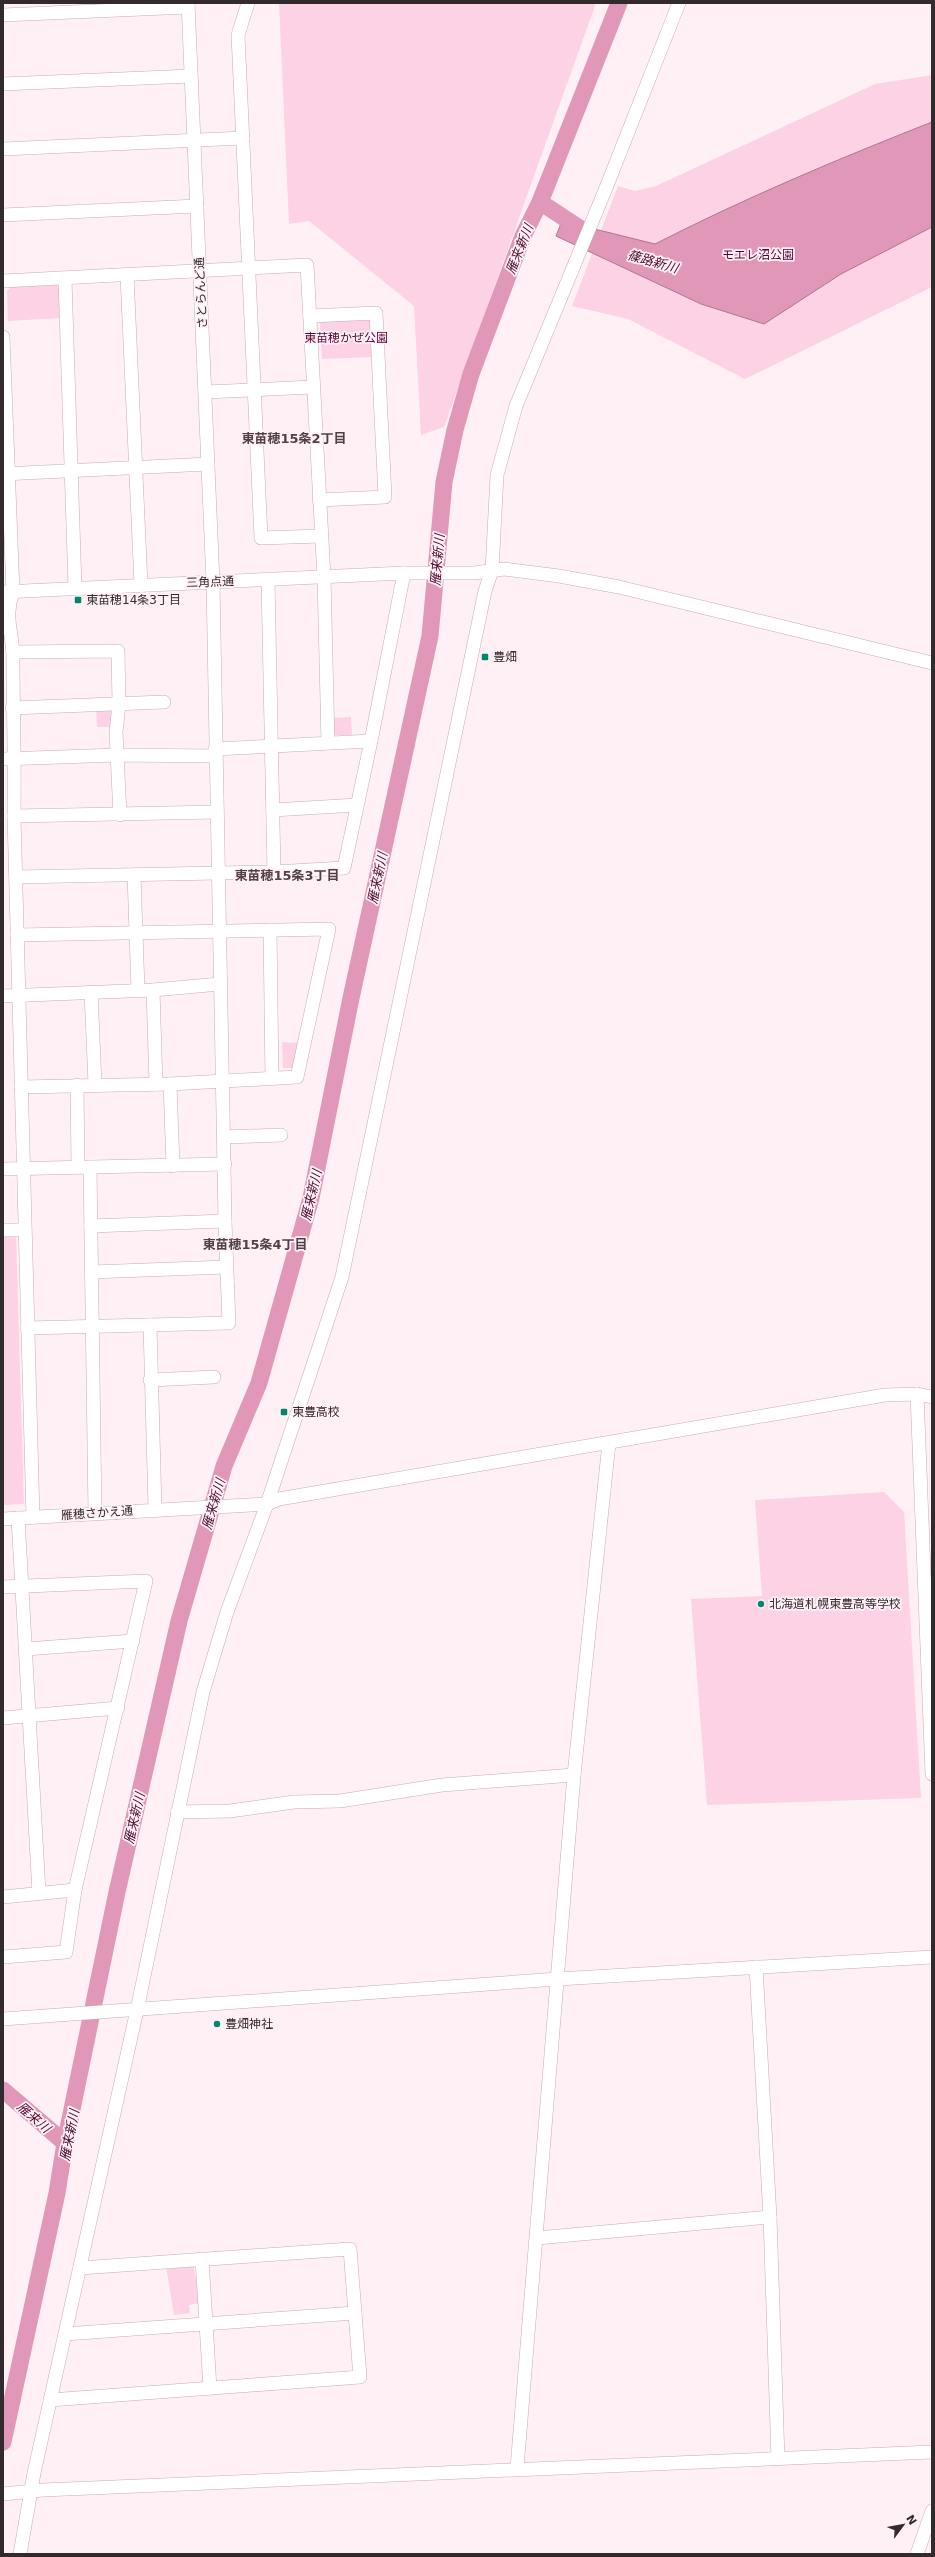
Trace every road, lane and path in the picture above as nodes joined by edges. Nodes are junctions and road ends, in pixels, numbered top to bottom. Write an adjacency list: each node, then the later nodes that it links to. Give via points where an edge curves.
1 (248, 3): 7 (street, via 238,35)
2 (679, 3): 28 (street, via 604,194 516,406 497,475)
3 (188, 5): 4 (street); 5 (street, さとらんど通)
4 (3, 16)
5 (191, 76): 6 (street); 8 (street, さとらんど通)
6 (3, 84)
7 (244, 138): 8 (street); 12 (street)
8 (194, 141): 9 (street); 10 (street, さとらんど通)
9 (3, 149)
10 (197, 206): 11 (street); 13 (street, さとらんど通)
11 (3, 215)
12 (250, 269): 13 (street); 17 (street, via 307,265); 20 (street)
13 (200, 272): 14 (street); 21 (street, さとらんど通)
14 (127, 275): 15 (street); 23 (street)
15 (65, 278): 16 (street); 24 (street)
16 (3, 281)
17 (310, 316): 19 (street); 26 (street, via 376,313 385,497)
18 (3, 337): 25 (street)
19 (313, 386): 20 (street); 26 (street)
20 (254, 390): 21 (street); 27 (street, via 261,538)
21 (206, 392): 22 (street, さとらんど通)
22 (208, 464): 23 (street); 32 (street, さとらんど通)
23 (136, 467): 24 (street); 33 (street)
24 (73, 470): 25 (street); 34 (street)
25 (6, 474): 35 (street)
26 (320, 500): 27 (street)
27 (321, 536): 30 (street)
28 (492, 570): 29 (street, 三角点通); 37 (street, via 559,576 619,587); 94 (street, via 485,591 342,1277)
29 (410, 573): 30 (street, 三角点通); 41 (street)
30 (324, 577): 31 (street, 三角点通); 42 (street)
31 (268, 580): 32 (street, 三角点通); 43 (street)
32 (213, 582): 33 (street, 三角点通); 44 (street, さとらんど通)
33 (141, 584): 34 (street, 三角点通)
34 (75, 588): 35 (street, 三角点通)
35 (8, 592): 36 (street, via 7,607)
36 (13, 652): 39 (street, via 118,651); 40 (street)
37 (932, 663)
38 (164, 702): 39 (street)
39 (119, 704): 40 (street); 45 (street)
40 (12, 708): 46 (street)
41 (372, 741): 42 (street); 47 (street)
42 (328, 743): 43 (street)
43 (271, 745): 44 (street); 48 (street)
44 (215, 753): 45 (street); 49 (street, さとらんど通)
45 (117, 755): 46 (street); 50 (street)
46 (9, 759): 51 (street)
47 (357, 805): 48 (street); 52 (street, via 344,868)
48 (272, 810): 52 (street)
49 (217, 812): 50 (street); 53 (street, さとらんど通)
50 (120, 815): 51 (street)
51 (14, 816): 55 (street)
52 (274, 872): 53 (street)
53 (218, 873): 54 (street); 57 (street, さとらんど通)
54 (134, 875): 55 (street); 58 (street)
55 (16, 877): 59 (street)
56 (270, 930): 57 (street); 66 (street); 66 (street, via 329,929 297,1077)
57 (220, 931): 58 (street); 60 (street, さとらんど通)
58 (134, 933): 59 (street); 61 (street)
59 (17, 935): 65 (street)
60 (220, 984): 62 (street); 67 (street, さとらんど通)
61 (138, 990): 62 (street); 63 (street)
62 (153, 990): 69 (street)
63 (91, 992): 65 (street); 68 (street)
64 (3, 996): 65 (street)
65 (19, 996): 72 (street)
66 (272, 1078): 67 (street)
67 (223, 1080): 70 (street); 74 (street, さとらんど通)
68 (95, 1084): 69 (street); 71 (street)
69 (156, 1084): 70 (street)
70 (170, 1084): 76 (street)
71 (76, 1085): 72 (street); 77 (street)
72 (21, 1087): 78 (street)
73 (281, 1135): 74 (street)
74 (224, 1137): 75 (street, さとらんど通)
75 (225, 1164): 76 (street); 80 (street, さとらんど通)
76 (173, 1166): 77 (street)
77 (84, 1167): 78 (street); 81 (street)
78 (25, 1168): 79 (street); 83 (street)
79 (3, 1169)
80 (225, 1221): 81 (street); 84 (street, さとらんど通)
81 (91, 1226): 85 (street)
82 (3, 1230): 83 (street)
83 (24, 1230): 88 (street)
84 (226, 1267): 85 (street); 86 (street, さとらんど通, via 229,1323)
85 (92, 1272): 87 (street)
86 (150, 1325): 87 (street); 90 (street)
87 (92, 1327): 88 (street); 96 (street)
88 (27, 1328): 97 (street)
89 (214, 1377): 90 (street)
90 (150, 1380): 95 (street)
91 (918, 1394): 92 (street); 93 (street, via 885,1395); 107 (street)
92 (932, 1397)
93 (609, 1443): 94 (street, via 279,1499); 108 (street)
94 (267, 1504): 95 (street, 雁穂さかえ通); 109 (street, via 227,1612 203,1692)
95 (155, 1509): 96 (street, 雁穂さかえ通)
96 (95, 1513): 97 (street, 雁穂さかえ通)
97 (33, 1517): 98 (street, 雁穂さかえ通)
98 (18, 1518): 99 (street, 雁穂さかえ通); 100 (street)
99 (3, 1519)
100 (23, 1586): 101 (street); 102 (street, via 146,1580); 103 (street)
101 (3, 1587)
102 (133, 1641): 103 (street); 104 (street)
103 (26, 1649): 105 (street)
104 (118, 1708): 105 (street); 110 (street)
105 (30, 1716): 106 (street); 111 (street)
106 (3, 1718)
107 (932, 1774)
108 (574, 1775): 109 (street, via 442,1785 340,1801 294,1802 230,1811); 116 (street)
109 (177, 1812): 117 (street)
110 (76, 1890): 111 (street); 113 (street, via 66,1952)
111 (39, 1893): 112 (street)
112 (3, 1896)
113 (3, 1957)
114 (932, 1957): 115 (street)
115 (756, 1967): 116 (street); 119 (street)
116 (558, 1979): 117 (street); 120 (street)
117 (137, 2010): 118 (street); 122 (street)
118 (3, 2020)
119 (770, 2217): 120 (street); 129 (street)
120 (537, 2238): 130 (street)
121 (202, 2259): 122 (street); 123 (street, via 350,2249); 124 (street)
122 (80, 2268): 125 (street)
123 (355, 2313): 124 (street); 126 (street, via 360,2377)
124 (206, 2324): 125 (street); 126 (street)
125 (65, 2334): 127 (street)
126 (210, 2388): 127 (street)
127 (50, 2400): 131 (street)
128 (932, 2452): 129 (street)
129 (778, 2459): 130 (street)
130 (517, 2468): 131 (street)
131 (25, 2491): 132 (street); 135 (street)
132 (3, 2494)
133 (932, 2511): 134 (street)
134 (928, 2534): 136 (street)
135 (20, 2554)
136 (917, 2554)

